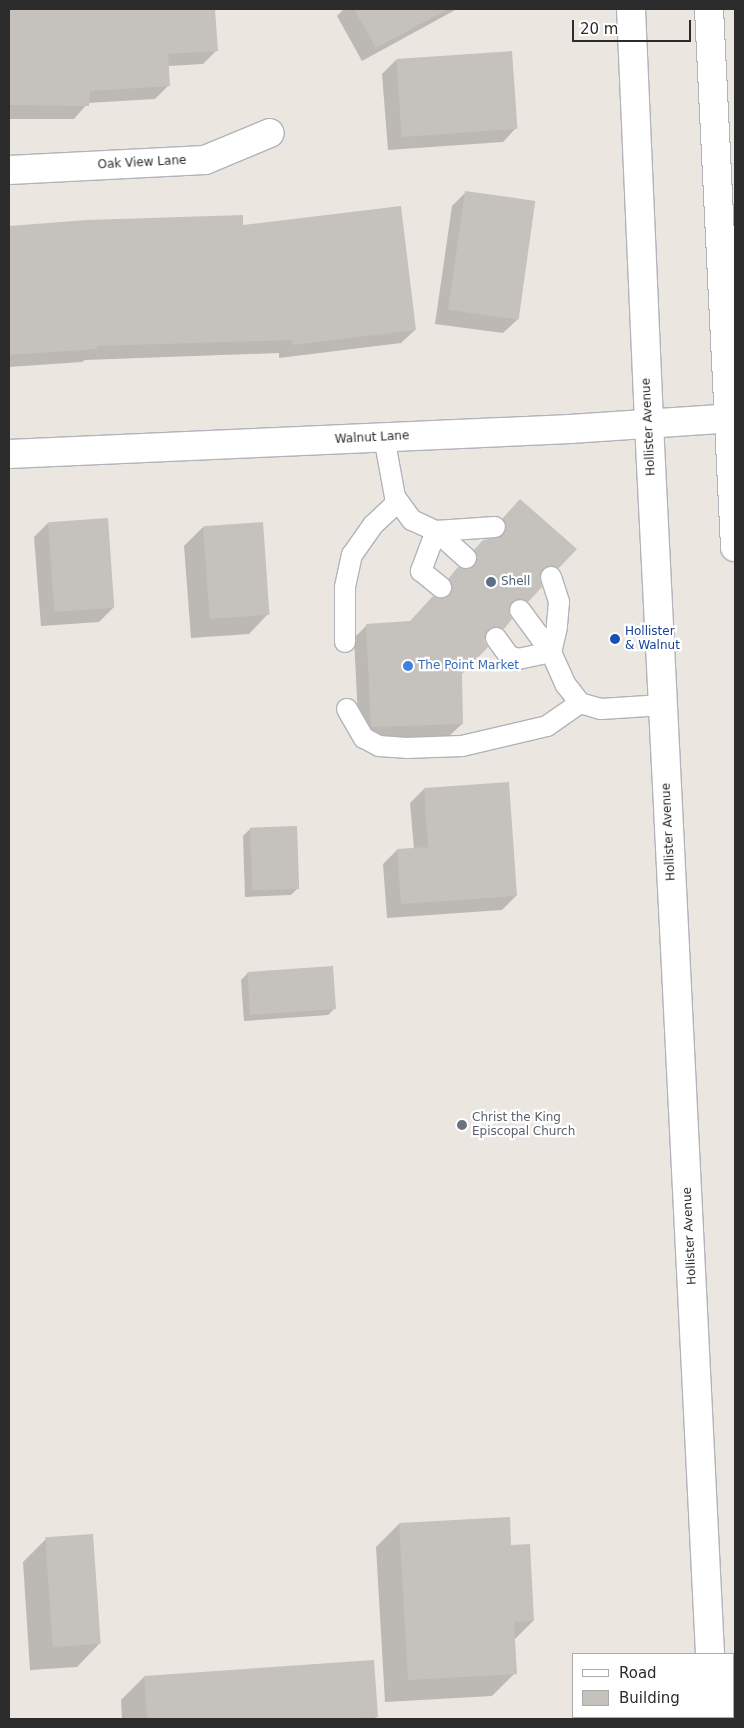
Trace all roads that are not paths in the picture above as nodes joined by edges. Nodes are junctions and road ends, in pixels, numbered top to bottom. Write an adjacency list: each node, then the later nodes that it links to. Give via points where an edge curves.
1 (631, 9): 6 (main road, Hollister Avenue)
2 (709, 9): 5 (main road)
3 (270, 133): 4 (main road, Oak View Lane, via 205,160)
4 (9, 170)
5 (732, 419): 6 (main road, Walnut Lane); 12 (main road)
6 (649, 424): 7 (main road, Walnut Lane); 21 (main road, Hollister Avenue)
7 (384, 438): 8 (main road, Walnut Lane); 9 (lane, via 390,478)
8 (9, 454)
9 (398, 502): 11 (lane, via 412,520); 18 (lane, via 373,525 352,555 345,587)
10 (495, 527): 11 (lane)
11 (436, 531): 13 (lane); 15 (lane, via 421,571)
12 (735, 547)
13 (466, 558)
14 (551, 576): 19 (lane, via 559,602)
15 (441, 587)
16 (520, 610): 19 (lane)
17 (496, 638): 19 (lane, via 509,656 518,659)
18 (345, 642)
19 (551, 652): 20 (lane, via 566,685)
20 (580, 703): 21 (lane, via 601,709); 22 (lane, via 547,726 462,746 415,748 379,746 364,738)
21 (663, 705): 23 (main road, Hollister Avenue)
22 (347, 709)
23 (710, 1653)

